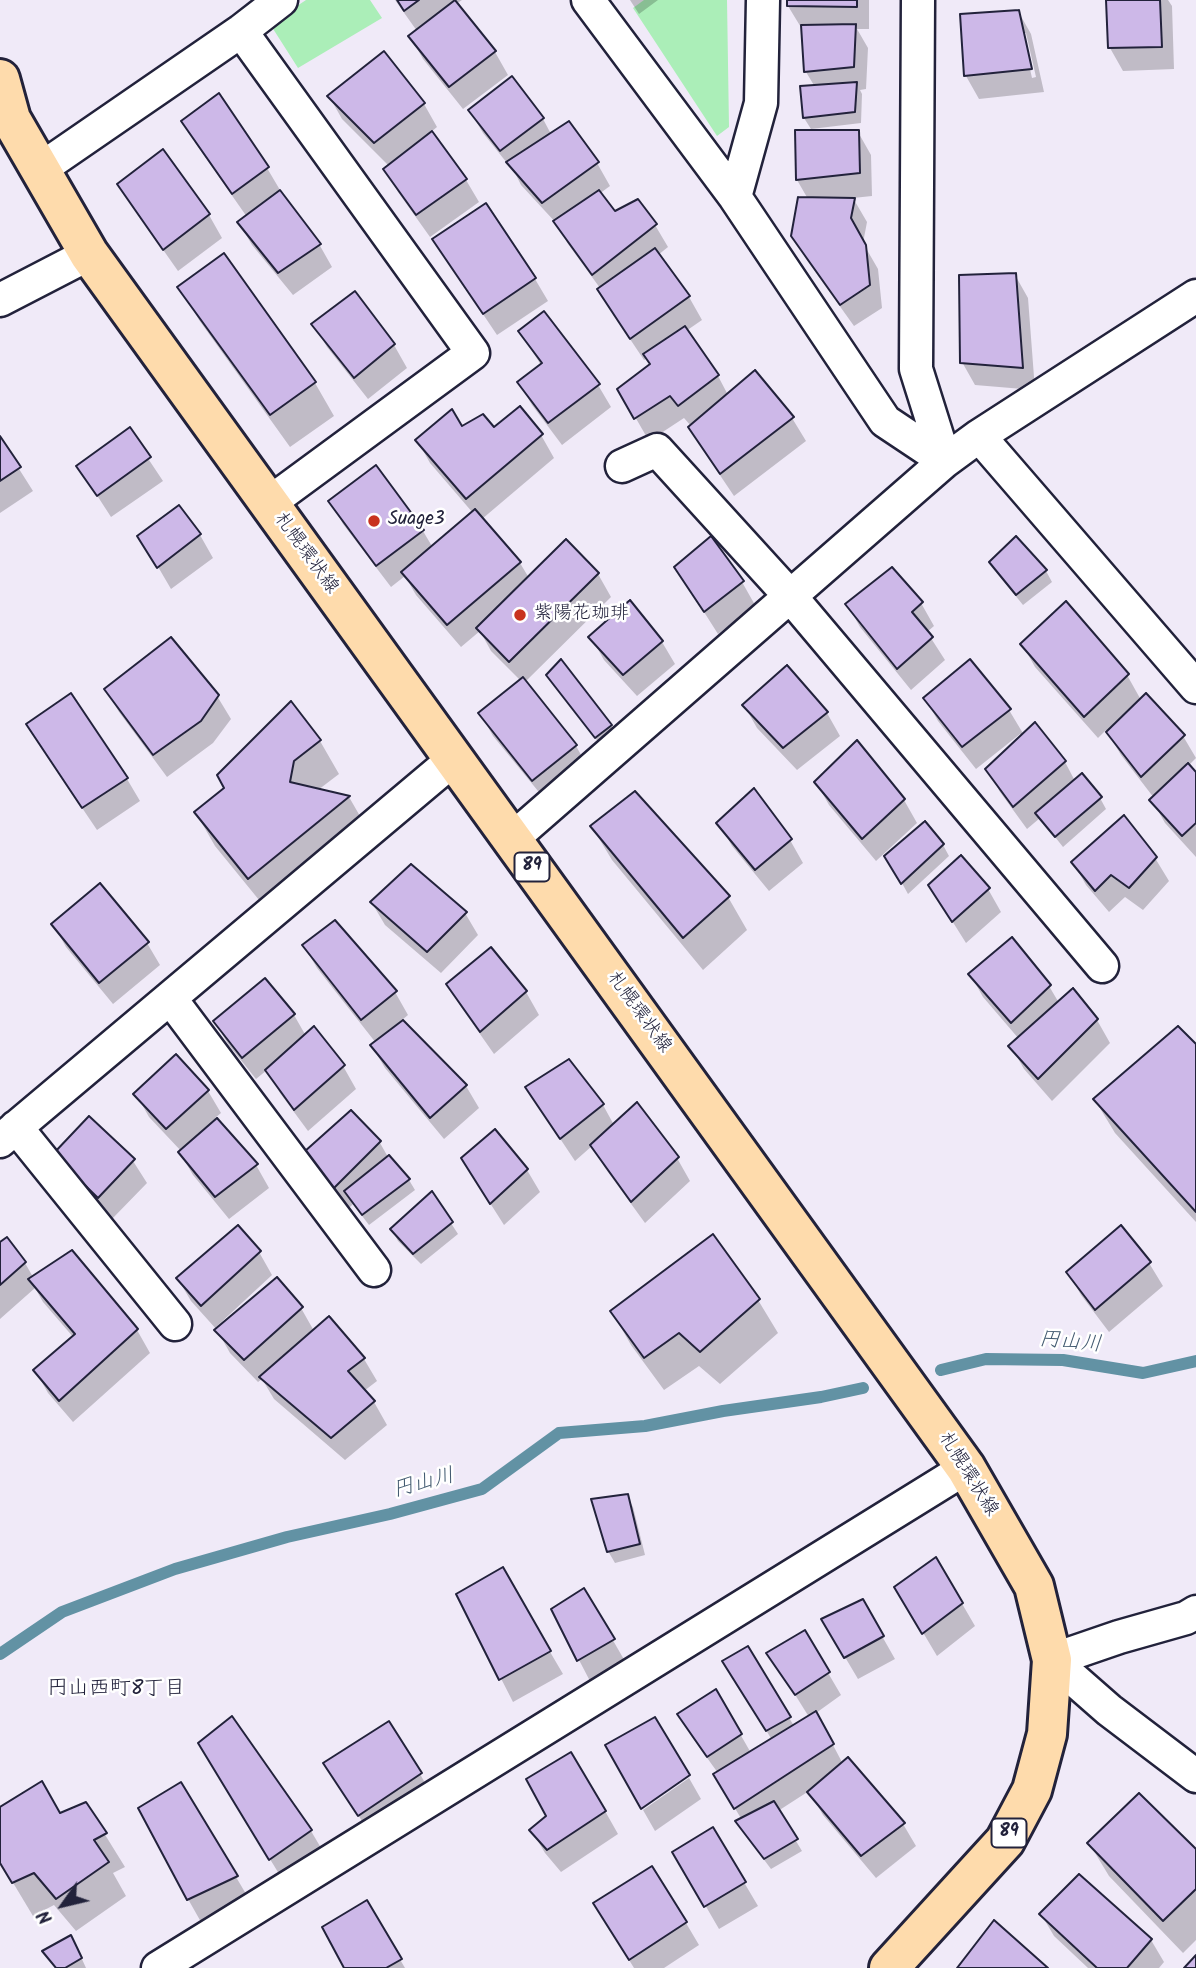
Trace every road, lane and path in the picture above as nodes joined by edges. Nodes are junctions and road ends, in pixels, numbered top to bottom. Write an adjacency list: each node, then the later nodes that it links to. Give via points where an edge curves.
1 (281, 0): 5 (street)
2 (588, 0): 9 (street)
3 (763, 0): 9 (street, via 761,103)
4 (918, 0): 14 (street, via 916,369)
5 (241, 31): 8 (street); 16 (street, via 473,353)
6 (0, 79): 7 (main road, 札幌環状線 / 89)
7 (5, 118): 8 (main road, 札幌環状線 / 89)
8 (39, 170): 10 (main road, 札幌環状線 / 89)
9 (735, 197): 14 (street, via 885,421)
10 (89, 254): 12 (street); 16 (main road, 札幌環状線 / 89)
11 (1196, 296): 13 (street)
12 (0, 300)
13 (979, 436): 14 (street); 18 (street)
14 (945, 461): 17 (street)
15 (622, 466): 17 (street, via 657,450)
16 (269, 503): 19 (main road, 札幌環状線 / 89)
17 (790, 596): 20 (street); 21 (street)
18 (1196, 687)
19 (454, 759): 20 (main road, 札幌環状線 / 89); 22 (street)
20 (512, 839): 26 (main road, 札幌環状線 / 89)
21 (1102, 966)
22 (170, 998): 23 (street); 24 (street)
23 (8, 1134): 25 (street)
24 (374, 1270)
25 (175, 1324)
26 (966, 1468): 28 (main road, 札幌環状線 / 89, via 1034,1586); 30 (street)
27 (1196, 1612): 28 (street)
28 (1052, 1660): 29 (street); 31 (main road, 札幌環状線 / 89, via 1046,1734 1032,1790 1011,1831)
29 (1196, 1776)
30 (158, 1968)
31 (889, 1968)

